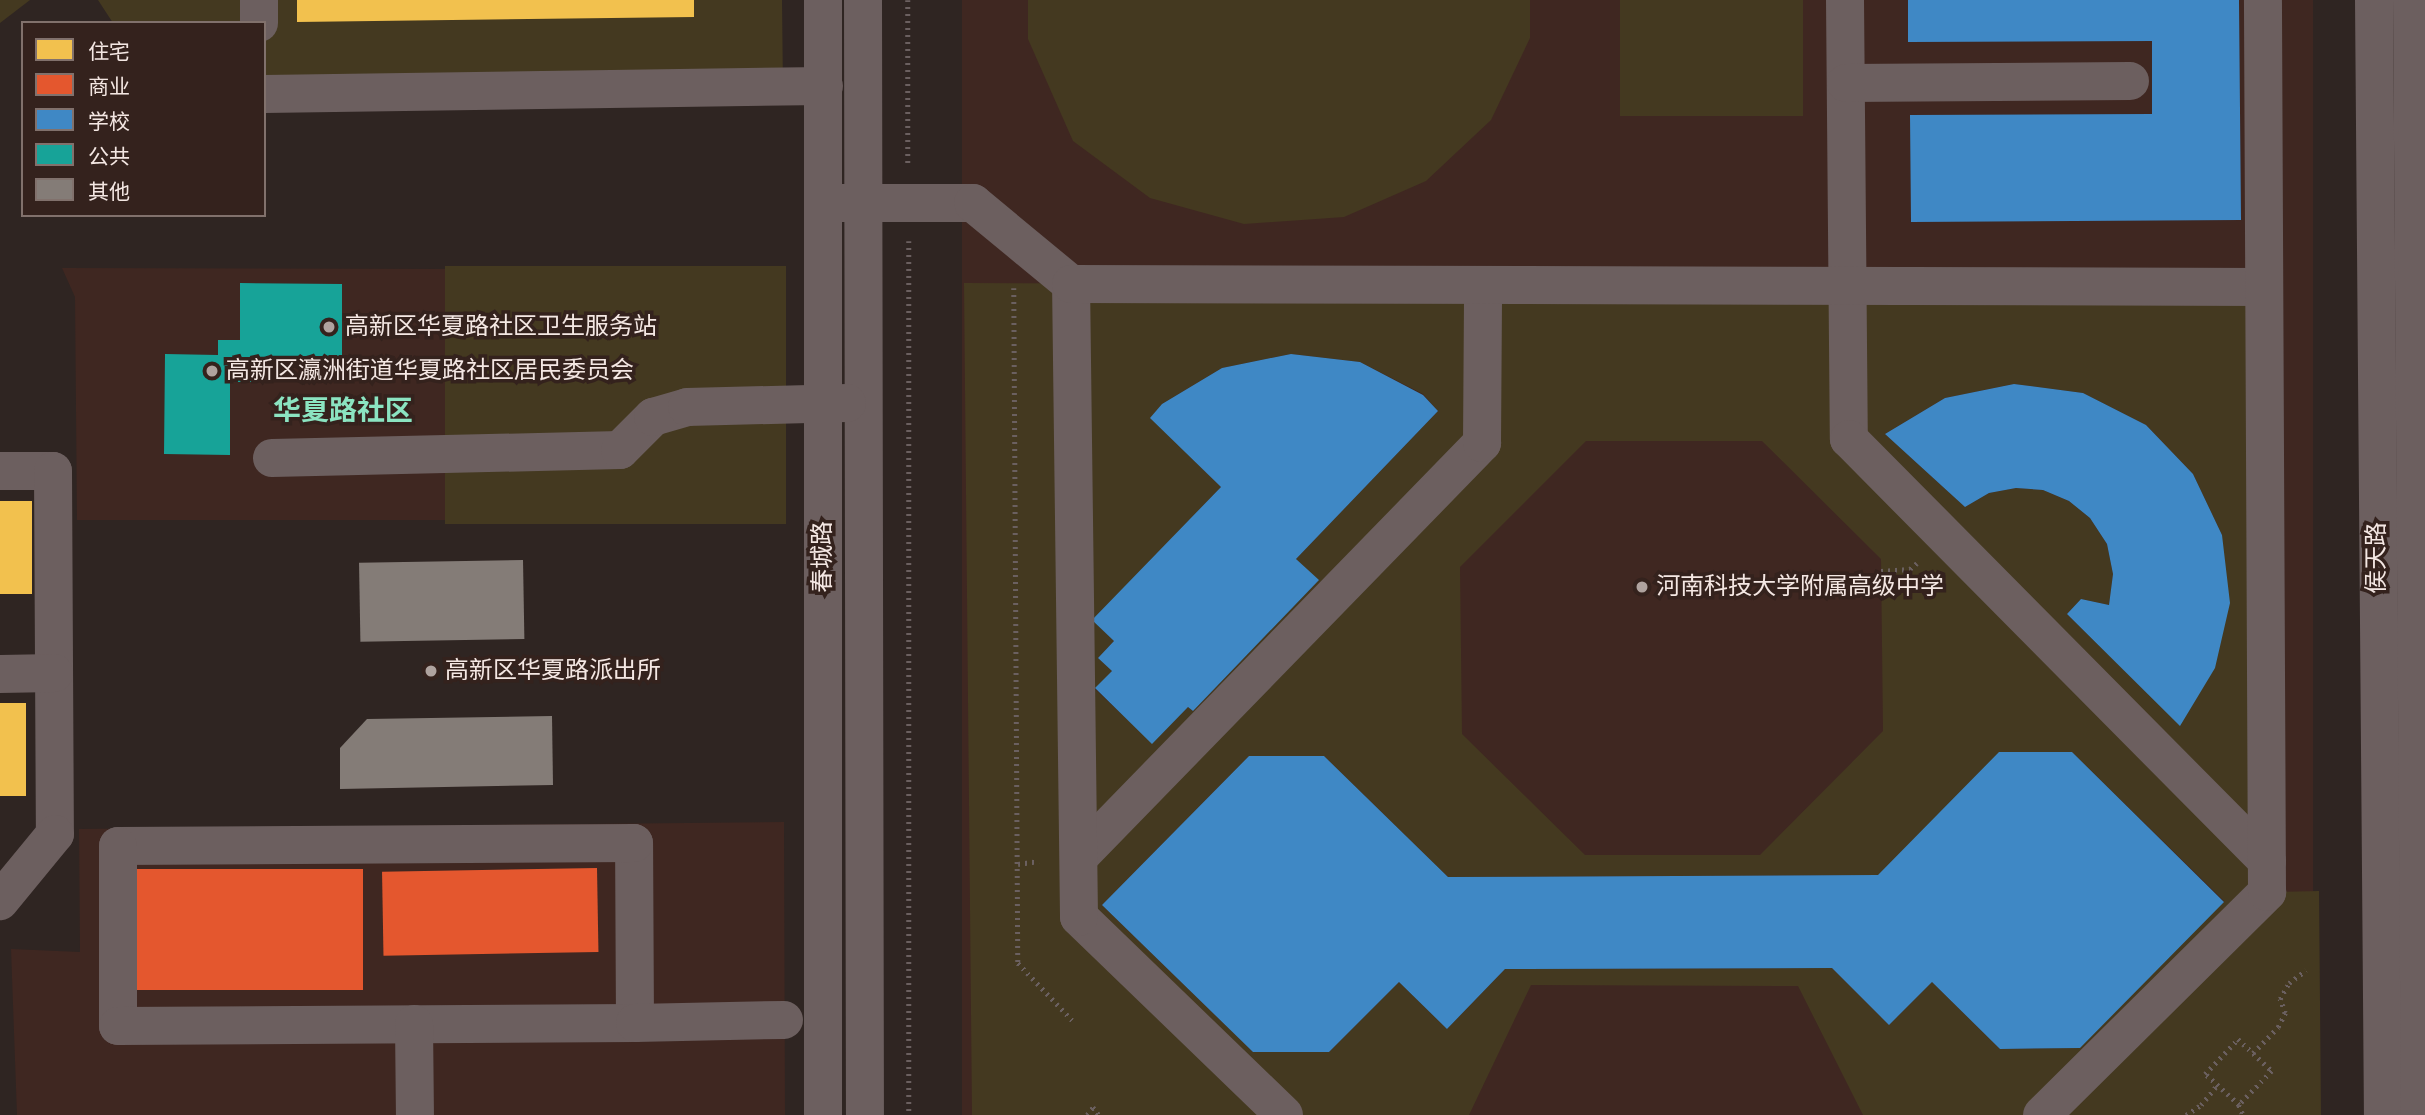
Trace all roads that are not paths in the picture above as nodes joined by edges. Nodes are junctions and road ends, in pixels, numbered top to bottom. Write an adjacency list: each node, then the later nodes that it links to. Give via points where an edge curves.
1 (259, 0): 8 (street)
2 (823, 0): 11 (street, 春城路)
3 (863, 0): 14 (street, 春城路)
4 (1845, 0): 10 (street)
5 (2263, 0): 18 (street)
6 (2374, 0): 37 (street, 侯天路)
7 (2412, 0): 38 (street, 侯天路)
8 (259, 21)
9 (2130, 81): 10 (street)
10 (1846, 83): 17 (street)
11 (824, 86): 12 (street); 13 (street, 春城路)
12 (266, 94)
13 (824, 203): 14 (street); 19 (street, 春城路)
14 (863, 204): 15 (street, via 973,203); 20 (street, 春城路)
15 (1071, 284): 16 (street); 25 (street)
16 (1483, 285): 17 (street); 25 (street, via 1482,443)
17 (1848, 286): 18 (street); 26 (street, via 1849,439)
18 (2264, 287): 26 (street)
19 (823, 402): 20 (street); 21 (street, via 687,407 653,417 620,450); 33 (street, 春城路)
20 (864, 404): 34 (street, 春城路)
21 (271, 458)
22 (0, 471): 23 (street, via 53,471)
23 (54, 673): 24 (street); 27 (street, via 55,834)
24 (0, 674)
25 (1079, 857): 35 (street, via 1079,917)
26 (2267, 860): 36 (street, via 2267,892)
27 (5, 890)
28 (784, 1020): 29 (street)
29 (635, 1023): 30 (street); 30 (street, via 634,843 118,846 118,1026)
30 (402, 1024): 31 (street); 32 (street)
31 (390, 1115)
32 (415, 1115)
33 (823, 1115)
34 (865, 1115)
35 (1284, 1115)
36 (2042, 1115)
37 (2383, 1115)
38 (2420, 1115)

